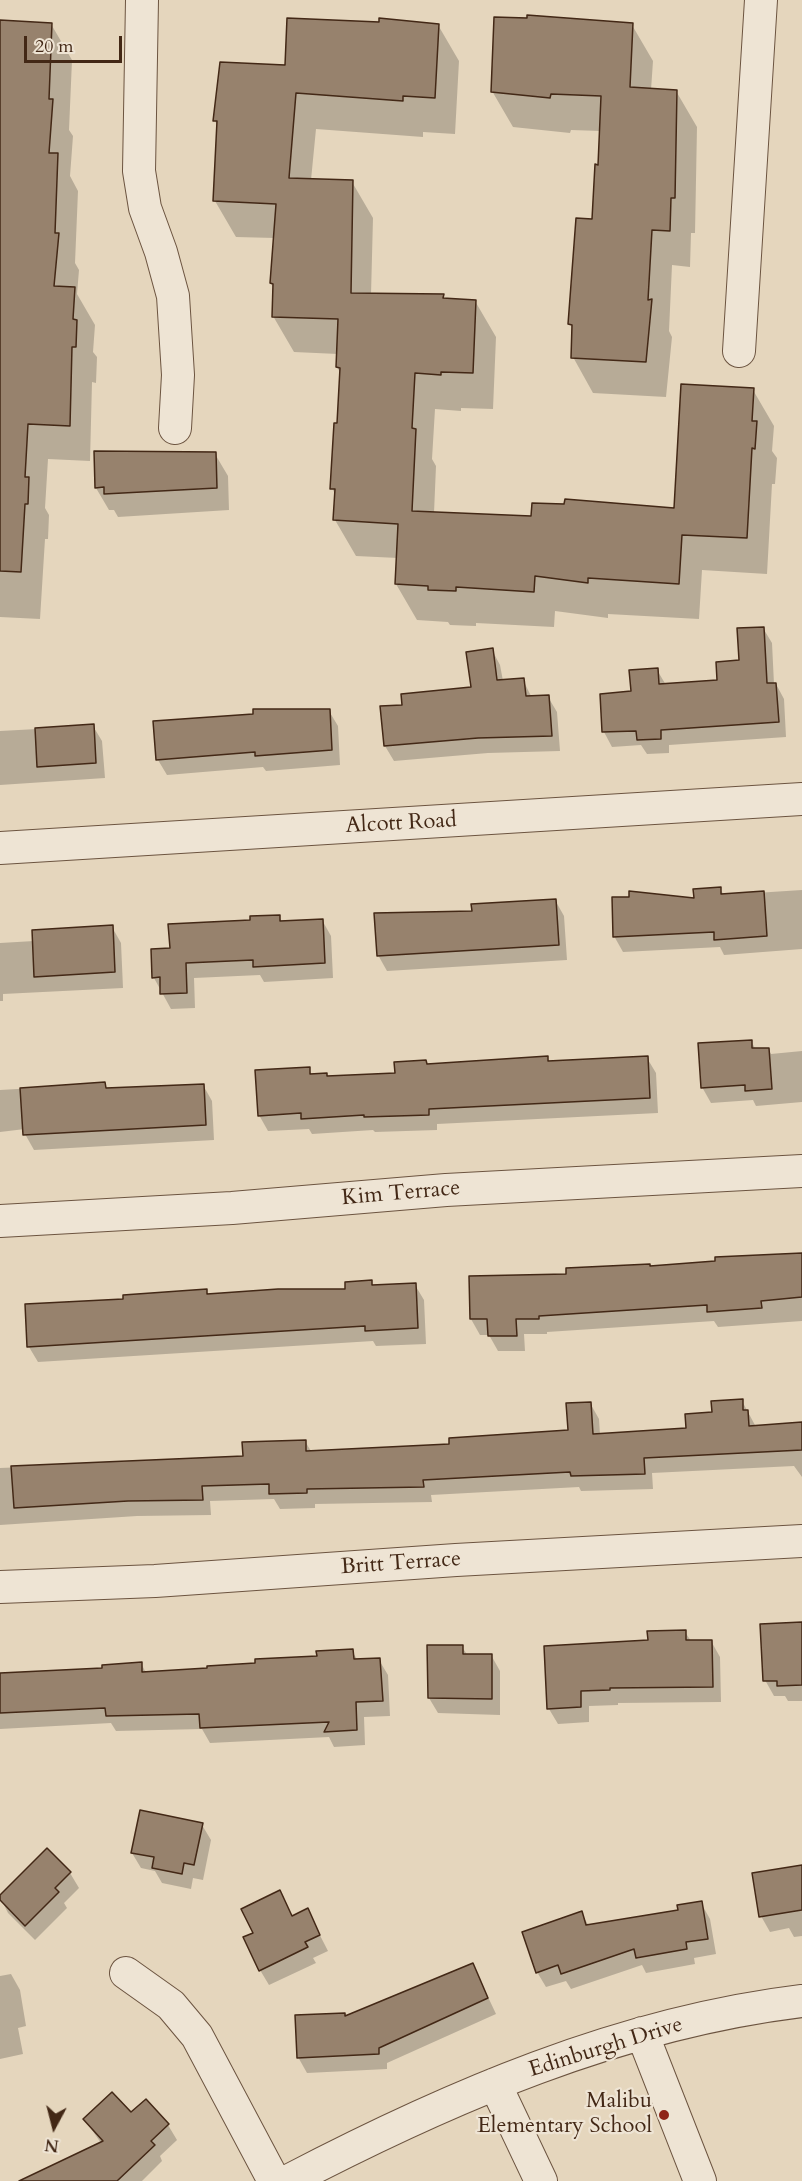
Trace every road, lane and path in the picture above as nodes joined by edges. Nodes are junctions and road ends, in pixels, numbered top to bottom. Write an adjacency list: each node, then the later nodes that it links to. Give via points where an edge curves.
1 (142, 0): 4 (street, via 139,171 145,208 173,296 178,375)
2 (761, 0): 3 (street)
3 (739, 351)
4 (175, 428)
5 (802, 799): 6 (street, Alcott Road)
6 (0, 848)
7 (802, 1171): 8 (street, Kim Terrace, via 446,1190 232,1208)
8 (0, 1221)
9 (802, 1540): 10 (street, Britt Terrace, via 155,1581)
10 (0, 1587)
11 (126, 1973): 15 (street, via 171,2006 197,2036)
12 (802, 2001): 13 (street, Edinburgh Drive)
13 (642, 2033): 14 (street, Edinburgh Drive); 18 (street)
14 (495, 2084): 16 (street, Edinburgh Drive, via 365,2141); 17 (street)
15 (274, 2181)
16 (288, 2181)
17 (541, 2181)
18 (700, 2181)

